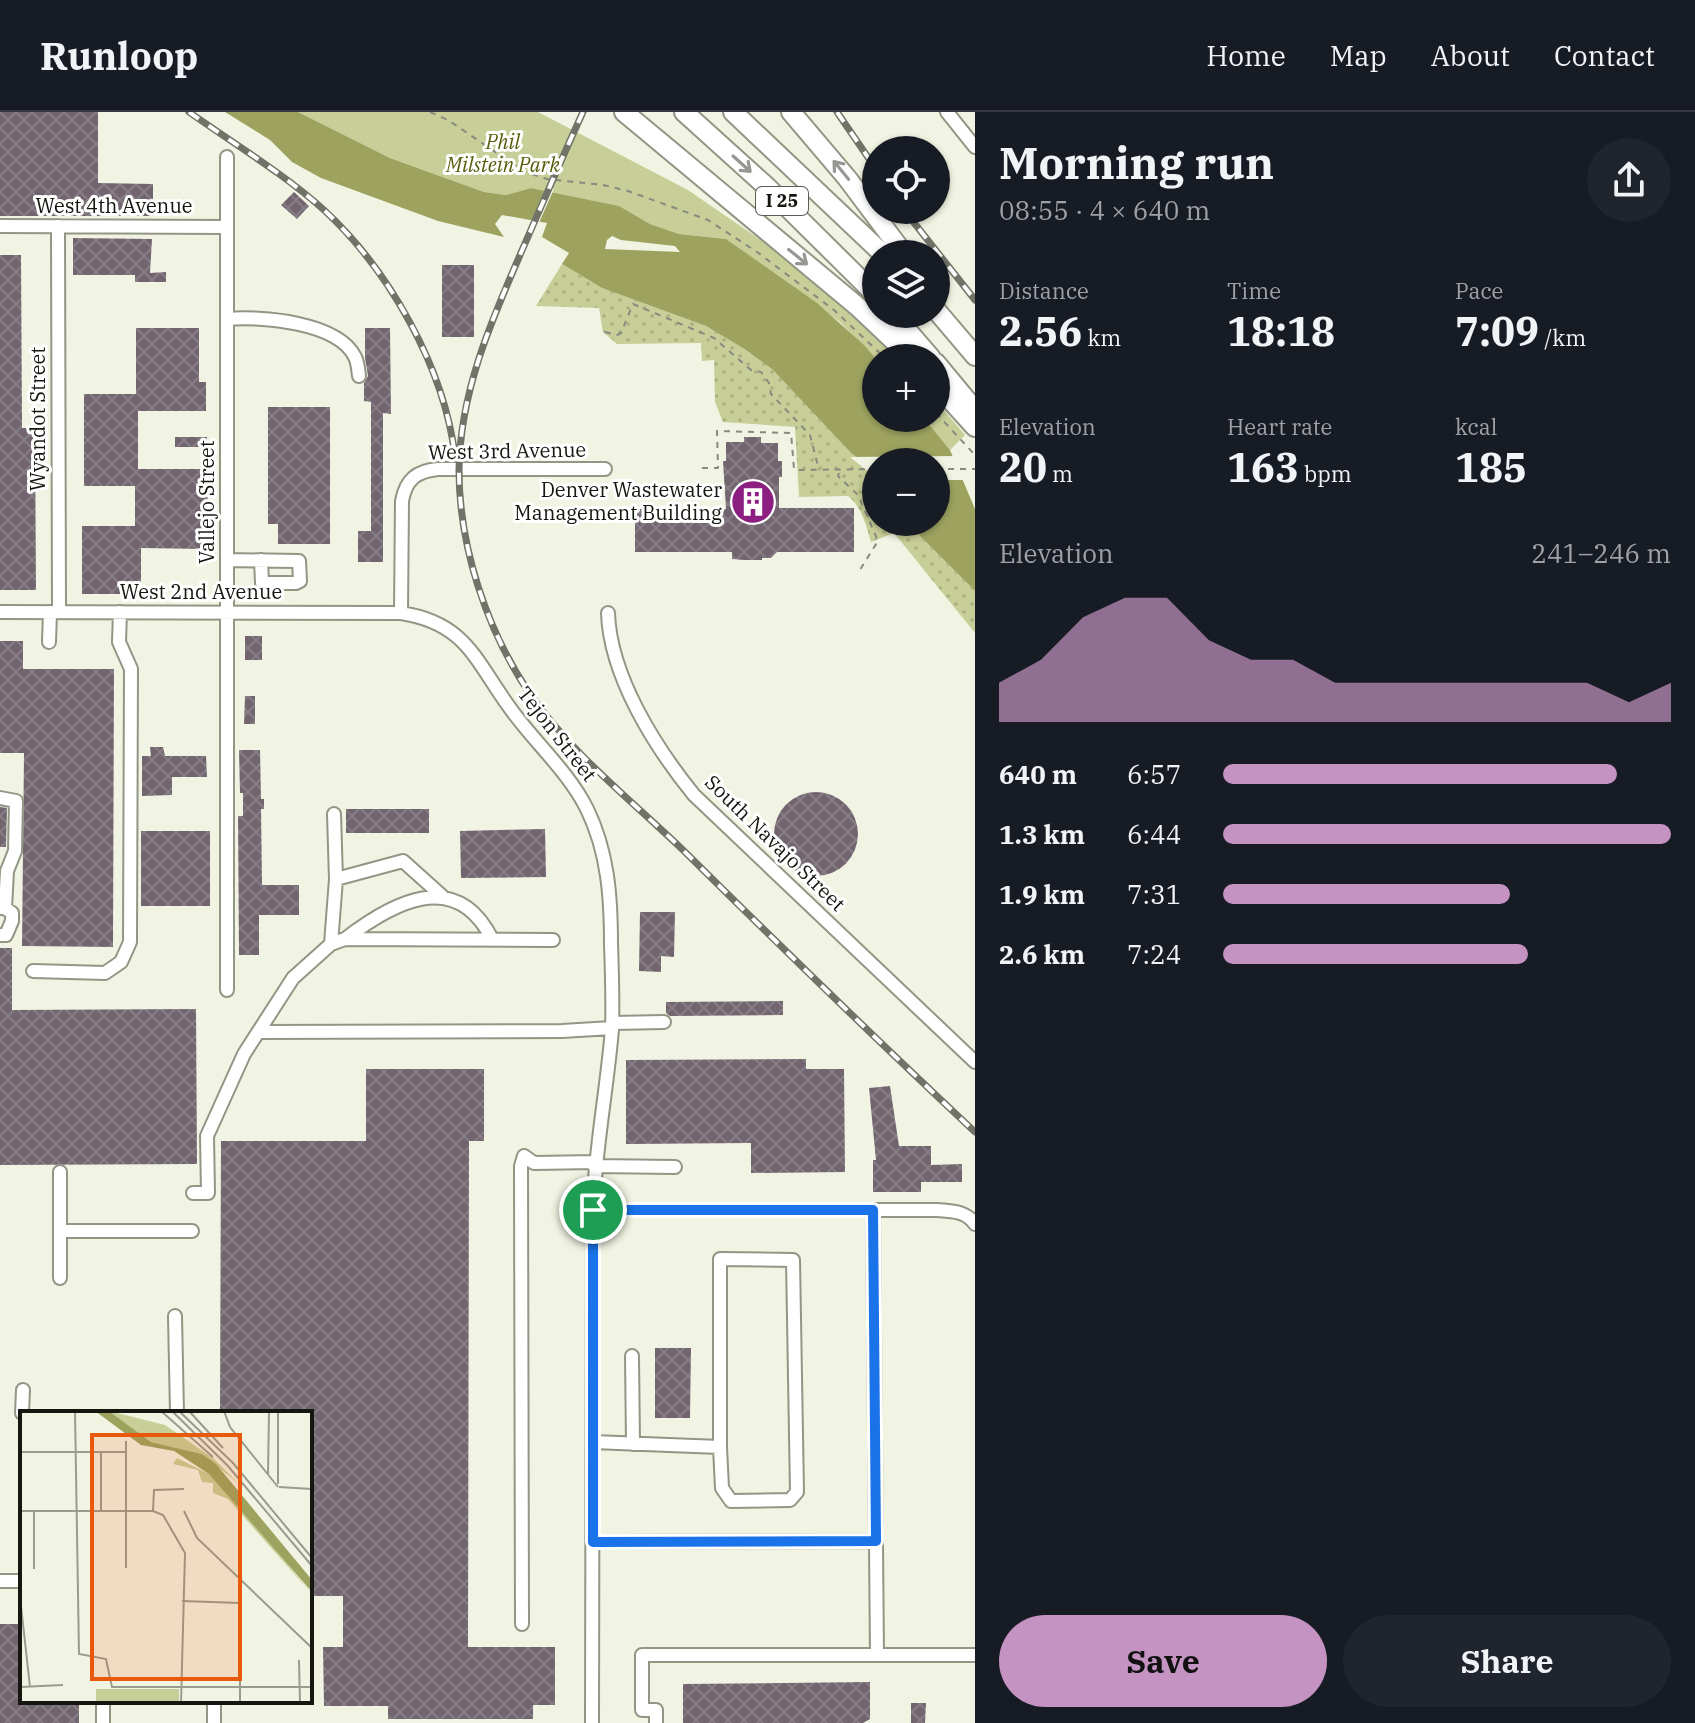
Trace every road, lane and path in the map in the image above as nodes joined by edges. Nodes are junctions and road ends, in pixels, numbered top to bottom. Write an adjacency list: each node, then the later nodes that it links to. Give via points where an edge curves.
1 (430, 112): 19 (path, via 525,172 628,191 708,220 824,302)
2 (624, 112): 20 (highway, one-way to 20)
3 (684, 112): 14 (highway, I 25, one-way to 14)
4 (733, 112): 12 (highway, I 25)
5 (791, 112): 13 (highway, one-way to 5)
6 (947, 112): 7 (street)
7 (975, 147)
8 (227, 157): 11 (street, Vallejo Street)
9 (0, 226): 10 (street, West 4th Avenue)
10 (58, 226): 11 (street, West 4th Avenue); 41 (street, Wyandot Street)
11 (227, 227): 15 (street, Vallejo Street)
12 (868, 240)
13 (894, 240)
14 (862, 281)
15 (227, 319): 23 (street, via 286,320 326,334 355,356); 37 (street, Vallejo Street)
16 (950, 327): 22 (highway)
17 (905, 328): 21 (highway)
18 (605, 332): 35 (path, via 621,333 633,304 714,338 751,370 761,372 771,394 810,435)
19 (870, 344)
20 (897, 344)
21 (919, 344)
22 (975, 356)
23 (359, 376)
24 (950, 380): 26 (highway)
25 (950, 399): 27 (highway)
26 (975, 410)
27 (975, 427)
28 (950, 428): 29 (path)
29 (975, 455)
30 (702, 468): 35 (path, via 718,468 717,431 791,433 794,469)
31 (605, 469): 44 (street, West 3rd Avenue, via 438,469 411,478 402,501)
32 (862, 469): 36 (path)
33 (950, 469): 34 (path)
34 (975, 469)
35 (819, 470): 36 (path)
36 (839, 470): 39 (path, via 838,476 858,495 878,541)
37 (227, 560): 38 (street); 43 (street, Vallejo Street)
38 (261, 560)
39 (858, 573)
40 (0, 612): 41 (street, West 2nd Avenue)
41 (54, 612): 42 (street, West 2nd Avenue); 46 (street, Wyandot Street)
42 (120, 612): 43 (street, West 2nd Avenue); 59 (street, via 119,642 131,669 130,942 121,962 105,973)
43 (227, 612): 44 (street, West 2nd Avenue); 60 (street, Vallejo Street)
44 (401, 613): 62 (street, Tejon Street, via 434,620 467,643 589,813 610,890)
45 (608, 613): 64 (street, South Navajo Street, via 609,634 627,688 666,760 694,795)
46 (49, 642)
47 (0, 798): 50 (street, via 16,801)
48 (334, 814): 51 (street)
49 (0, 851): 50 (street)
50 (15, 851): 53 (street)
51 (336, 879): 52 (street, via 403,861); 58 (street)
52 (442, 896): 55 (street, via 410,900); 56 (street, via 474,913)
53 (3, 908): 54 (street, via 12,913 12,921 6,935)
54 (0, 935)
55 (345, 939): 56 (street); 58 (street)
56 (492, 939): 57 (street)
57 (553, 940)
58 (331, 944): 63 (street, via 293,978)
59 (33, 971)
60 (227, 990)
61 (664, 1022): 62 (street)
62 (612, 1026): 63 (street, via 562,1031); 65 (street, Tejon Street)
63 (258, 1032): 68 (street, via 207,1136 208,1193)
64 (975, 1062)
65 (595, 1164): 66 (street); 69 (street, Tejon Street); 85 (street, via 534,1163 524,1156 521,1166)
66 (675, 1167)
67 (60, 1172): 72 (street)
68 (193, 1193)
69 (593, 1210): 70 (street); 80 (street, Tejon Street)
70 (873, 1210): 71 (street, via 949,1211); 83 (street)
71 (972, 1220)
72 (60, 1231): 73 (street); 74 (street)
73 (192, 1231)
74 (60, 1278)
75 (175, 1316): 79 (street)
76 (632, 1356): 81 (street)
77 (23, 1390): 78 (street)
78 (22, 1411)
79 (177, 1411)
80 (593, 1442): 81 (street); 84 (street, Tejon Street)
81 (633, 1444): 82 (street)
82 (720, 1447): 82 (street, via 720,1259 793,1260 797,1492 790,1500 731,1501 722,1488)
83 (876, 1541): 84 (street); 86 (street)
84 (593, 1542): 88 (street, Tejon Street)
85 (522, 1624)
86 (877, 1655): 87 (street); 89 (street, via 642,1655 642,1710 656,1710)
87 (975, 1655)
88 (592, 1723)
89 (656, 1723)

